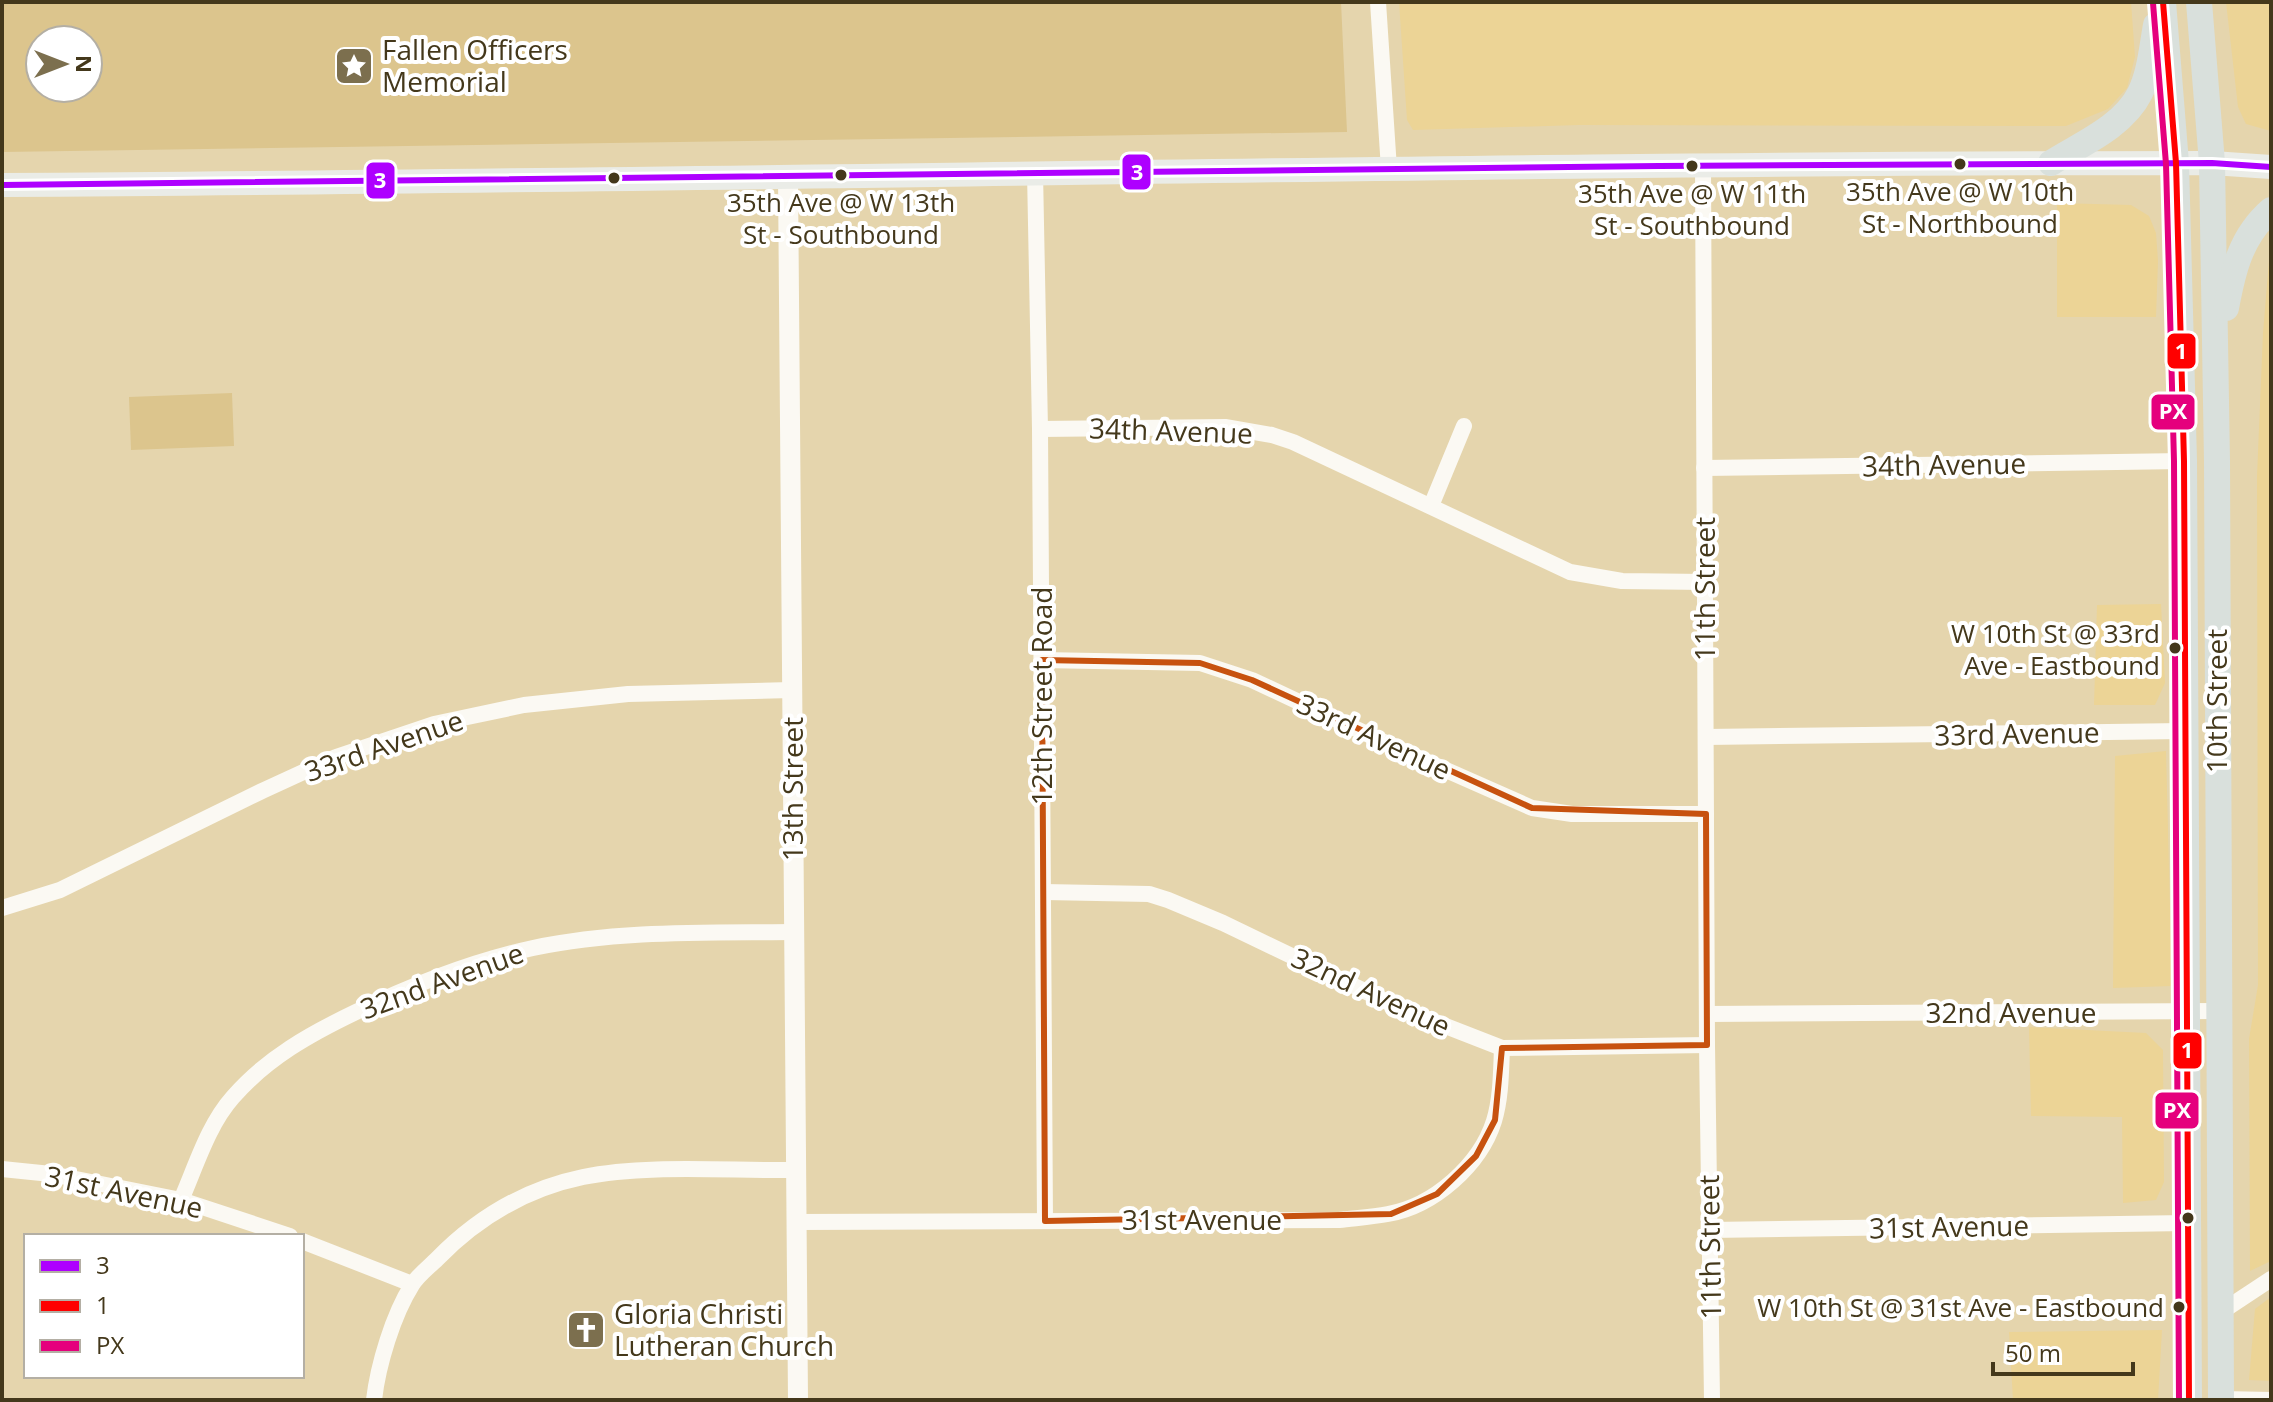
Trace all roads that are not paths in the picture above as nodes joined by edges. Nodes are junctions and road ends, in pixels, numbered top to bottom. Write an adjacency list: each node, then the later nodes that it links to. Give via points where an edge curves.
1 (1378, 2): 9 (street)
2 (2161, 2): 4 (main road, via 2139,94 2120,119); 5 (main road, 10th Street)
3 (2199, 2): 6 (main road, 10th Street)
4 (2051, 163): 5 (main road); 7 (main road)
5 (2176, 163): 6 (main road); 17 (main road, 10th Street)
6 (2212, 163): 8 (main road); 14 (main road, 10th Street)
7 (1703, 164): 9 (main road); 18 (street, 11th Street)
8 (2271, 167)
9 (1389, 169): 10 (main road)
10 (1035, 172): 11 (main road); 16 (street, 12th Street Road)
11 (788, 177): 12 (main road); 23 (street, 13th Street)
12 (2, 185)
13 (2271, 210): 14 (main road, via 2251,230 2234,266)
14 (2215, 362): 24 (main road, 10th Street)
15 (1464, 426): 19 (street)
16 (1040, 429): 19 (street, 34th Avenue, via 1225,427 1272,435); 22 (street, 12th Street Road)
17 (2184, 461): 18 (street, 34th Avenue); 20 (main road, 10th Street)
18 (1704, 468): 21 (street, 11th Street)
19 (1431, 506): 21 (street, 34th Avenue, via 1570,572 1622,581)
20 (2185, 570): 24 (main road, via 2197,597 2202,698); 25 (main road, 10th Street)
21 (1705, 582): 26 (street, 11th Street)
22 (1042, 660): 27 (street, 33rd Avenue, via 1200,663 1252,680 1532,808 1572,814); 29 (street, 12th Street Road)
23 (792, 690): 30 (street, 33rd Avenue, via 613,695 524,705 434,724 336,757 60,890); 31 (street, 13th Street)
24 (2217, 710): 28 (main road, 10th Street)
25 (2184, 731): 26 (street, 33rd Avenue); 28 (main road, via 2206,765 2210,841); 32 (main road, 10th Street)
26 (1706, 737): 27 (street, 11th Street)
27 (1706, 814): 34 (street, 11th Street)
28 (2218, 870): 33 (main road, 10th Street)
29 (1044, 892): 36 (street, 32nd Avenue, via 1149,894 1168,900 1402,1009); 40 (street, 12th Street Road)
30 (2, 908)
31 (793, 932): 38 (street, 13th Street); 39 (street, 32nd Avenue, via 649,933 533,948 468,966 376,1002 262,1066 219,1115)
32 (2186, 1011): 33 (street, 32nd Avenue); 34 (street, 32nd Avenue); 42 (main road, 10th Street)
33 (2218, 1011): 49 (main road, 10th Street)
34 (1707, 1014): 35 (street, 11th Street)
35 (1707, 1045): 36 (street, 32nd Avenue); 43 (street, 11th Street)
36 (1502, 1048): 40 (street, 31st Avenue, via 1495,1120 1476,1156 1437,1194 1391,1214 1339,1220)
37 (2, 1169): 39 (street, 31st Avenue)
38 (795, 1170): 41 (street, 13th Street); 48 (street, via 627,1171 537,1189 496,1209 457,1238)
39 (181, 1200): 44 (street, 31st Avenue)
40 (1045, 1221): 41 (street, 31st Avenue)
41 (795, 1222): 51 (street, 13th Street)
42 (2188, 1223): 43 (street, 31st Avenue); 46 (main road, 10th Street)
43 (1709, 1230): 52 (street, 11th Street)
44 (284, 1234)
45 (304, 1242): 48 (street)
46 (2188, 1259): 53 (main road, 10th Street); 54 (main road, via 2202,1273 2206,1376)
47 (2271, 1279): 49 (street)
48 (412, 1284): 50 (street, via 385,1352)
49 (2221, 1312): 54 (main road, 10th Street)
50 (374, 1400)
51 (798, 1400)
52 (1712, 1400)
53 (2189, 1400)
54 (2221, 1400): 55 (street)
55 (2271, 1400)

